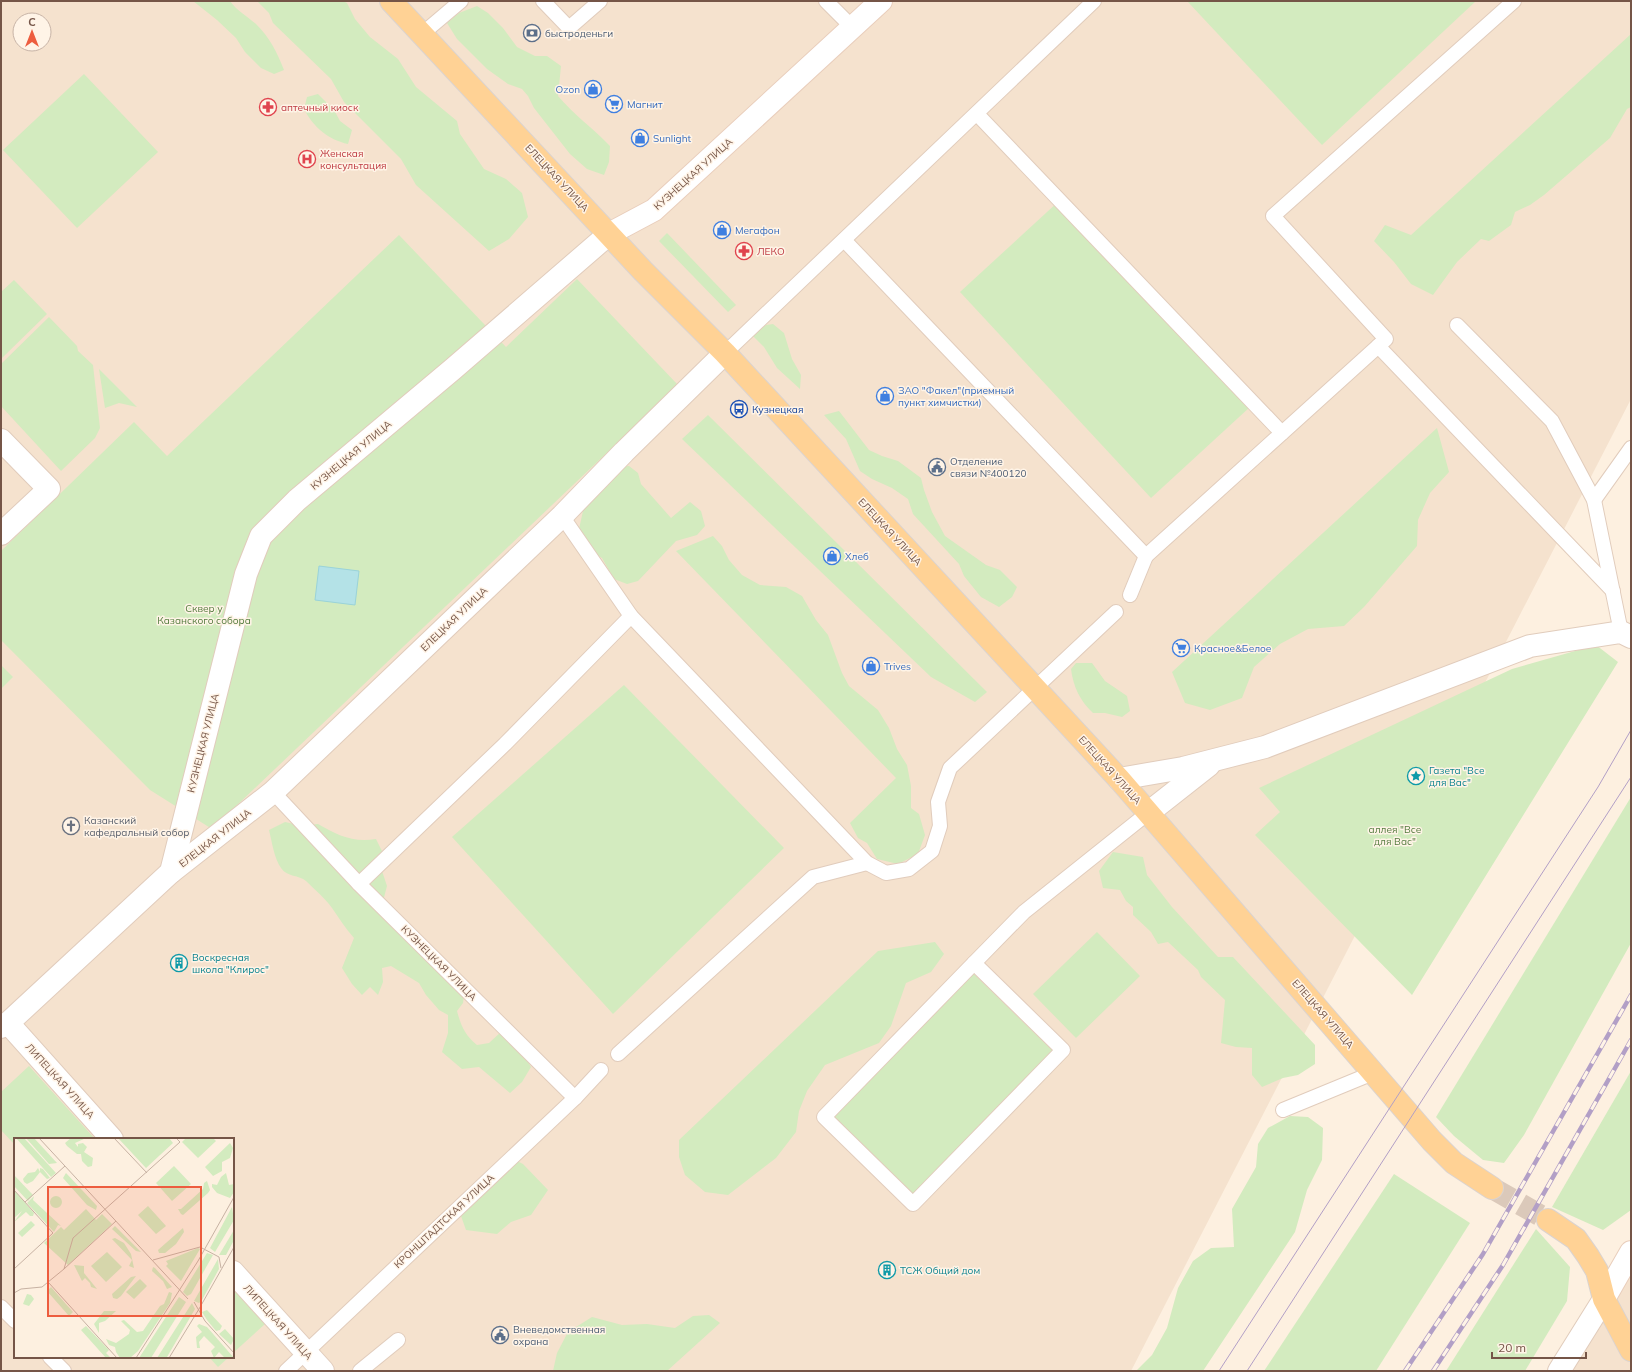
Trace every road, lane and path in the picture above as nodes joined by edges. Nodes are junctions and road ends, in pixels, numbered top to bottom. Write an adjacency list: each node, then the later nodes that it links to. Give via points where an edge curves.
1 (391, 1): 10 (main road, ЕЛЕЦКАЯ УЛИЦА)
2 (461, 1): 10 (lane)
3 (543, 1): 4 (lane, via 569,28)
4 (600, 1)
5 (826, 1): 9 (lane)
6 (881, 1): 9 (street, КУЗНЕЦКАЯ УЛИЦА)
7 (1094, 1): 11 (lane)
8 (1514, 1): 15 (lane, via 1273,216 1386,339)
9 (852, 28): 12 (street, КУЗНЕЦКАЯ УЛИЦА, via 654,210)
10 (422, 34): 12 (main road, ЕЛЕЦКАЯ УЛИЦА)
11 (977, 114): 13 (lane); 17 (lane)
12 (609, 234): 16 (main road, ЕЛЕЦКАЯ УЛИЦА); 35 (street, КУЗНЕЦКАЯ УЛИЦА, via 297,500 261,536 246,574)
13 (844, 240): 16 (lane); 23 (lane)
14 (1457, 325): 20 (lane, via 1552,421)
15 (1378, 346): 17 (lane); 24 (lane)
16 (725, 353): 21 (street, ЕЛЕЦКАЯ УЛИЦА); 29 (main road, ЕЛЕЦКАЯ УЛИЦА)
17 (1282, 433): 23 (lane)
18 (1, 440): 22 (street, via 49,489)
19 (1631, 448): 20 (lane)
20 (1594, 500): 24 (lane)
21 (562, 516): 27 (lane); 32 (street, ЕЛЕЦКАЯ УЛИЦА)
22 (1, 534)
23 (1146, 556): 25 (lane)
24 (1613, 591): 28 (lane)
25 (1130, 595)
26 (1116, 612): 29 (lane)
27 (631, 616): 34 (lane); 36 (lane, via 505,744)
28 (1626, 634): 30 (street, via 1530,646 1266,748)
29 (1034, 688): 31 (main road, ЕЛЕЦКАЯ УЛИЦА); 34 (lane, via 950,768 938,802 940,826 932,851 909,869 886,873)
30 (1215, 760): 31 (street); 33 (street)
31 (1119, 779): 33 (main road, ЕЛЕЦКАЯ УЛИЦА)
32 (273, 792): 35 (street, ЕЛЕЦКАЯ УЛИЦА); 36 (lane, КУЗНЕЦКАЯ УЛИЦА)
33 (1148, 813): 37 (lane, via 1024,912); 41 (main road, ЕЛЕЦКАЯ УЛИЦА)
34 (867, 863): 39 (lane, via 813,877)
35 (171, 872): 38 (street)
36 (359, 884): 42 (lane, КУЗНЕЦКАЯ УЛИЦА)
37 (974, 964): 37 (lane, via 824,1117 912,1204 1063,1050)
38 (3, 1030): 44 (street, ЛИПЕЦКАЯ УЛИЦА)
39 (618, 1054)
40 (601, 1070): 42 (lane, КРОНШТАДТСКАЯ УЛИЦА)
41 (1373, 1072): 43 (lane); 45 (main road, ЕЛЕЦКАЯ УЛИЦА, via 1454,1163)
42 (575, 1098): 54 (lane, КРОНШТАДТСКАЯ УЛИЦА)
43 (1283, 1110)
44 (111, 1138)
45 (1492, 1188)
46 (1548, 1220): 49 (main road, via 1576,1240 1588,1256 1597,1271)
47 (1631, 1252): 49 (street)
48 (234, 1273): 54 (street, ЛИПЕЦКАЯ УЛИЦА)
49 (1604, 1300): 53 (main road); 60 (street)
50 (1, 1307): 51 (lane)
51 (14, 1320)
52 (398, 1340): 59 (lane)
53 (1631, 1350)
54 (306, 1352): 57 (lane, КРОНШТАДТСКАЯ УЛИЦА); 58 (street, ЛИПЕЦКАЯ УЛИЦА)
55 (51, 1358): 56 (lane)
56 (64, 1371)
57 (286, 1371)
58 (323, 1371)
59 (360, 1371)
60 (1559, 1371)

